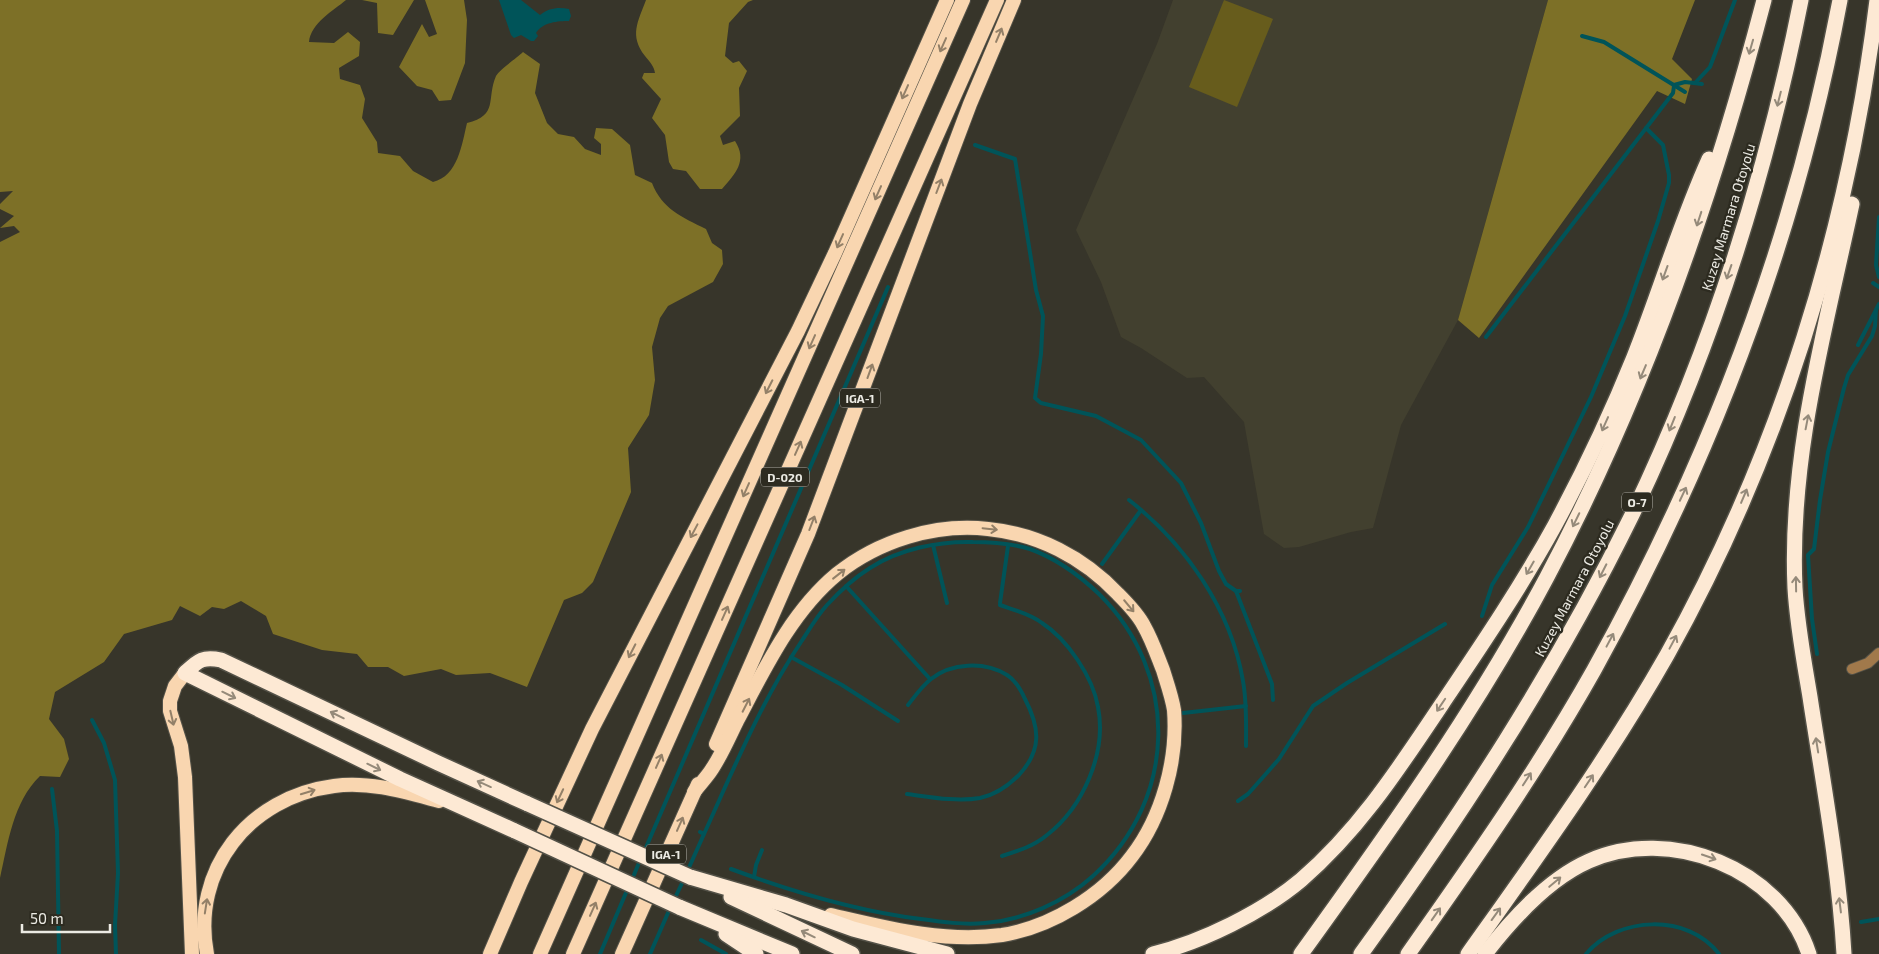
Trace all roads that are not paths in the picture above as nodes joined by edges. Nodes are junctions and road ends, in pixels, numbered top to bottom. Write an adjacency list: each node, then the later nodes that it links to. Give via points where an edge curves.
1 (947, 0): 18 (highway, one-way to 18, via 802,323 592,729)
2 (963, 0): 26 (highway, D-020, one-way to 26)
3 (997, 0): 27 (highway, D-020, one-way to 3)
4 (1014, 0): 15 (highway, IGA-1, one-way to 4, via 808,534 970,104)
5 (1764, 0): 11 (highway, one-way to 11)
6 (1801, 0): 36 (highway, Kuzey Marmara Otoyolu / O-7, one-way to 36, via 1765,155 1740,237 1692,376 1632,514 1563,645 1503,745 1446,834)
7 (1840, 0): 37 (highway, O-7, one-way to 7, via 1512,802 1593,672 1658,548 1694,470 1728,390 1780,242 1808,142)
8 (1878, 0): 9 (highway); 38 (highway, one-way to 8, via 1622,730 1691,609 1744,498 1799,353 1837,224 1858,127)
9 (1879, 21)
10 (1879, 30): 41 (highway, one-way to 10, via 1835,863 1795,588 1796,517 1805,430 1856,182 1878,57)
11 (1736, 99): 34 (highway, one-way to 34, via 1705,168 1634,357 1592,452 1516,592 1410,751 1366,814 1299,882 1245,917 1207,935); 35 (highway, one-way to 35, via 1696,226 1646,365 1569,534 1522,623 1454,735)
12 (1879, 653): 13 (street, via 1868,664)
13 (1852, 669)
14 (185, 674): 16 (highway, one-way to 16); 17 (highway, one-way to 14, bridge, via 221,660 204,658); 22 (highway, one-way to 22, via 175,686 170,711 181,746 185,777)
15 (694, 792): 19 (highway, one-way to 19, via 713,768 764,669 804,608 837,574 895,541 933,530 961,528 1003,530 1030,537 1054,546 1086,565 1108,583 1143,623 1154,646 1174,709 1170,770 1162,800 1132,856 1083,901 1029,928 972,937 897,930); 21 (highway, IGA-1, one-way to 15)
16 (463, 808): 20 (highway, bridge); 23 (highway, one-way to 16, via 204,930 210,883 229,846 266,811 307,792 348,785 388,789)
17 (690, 877): 19 (highway); 32 (highway, one-way to 17)
18 (521, 882): 24 (highway, via 499,916); 25 (highway)
19 (786, 905): 33 (highway, via 853,929)
20 (680, 907): 30 (highway); 31 (highway)
21 (638, 916): 28 (highway, IGA-1); 29 (highway, IGA-1)
22 (192, 954)
23 (207, 954)
24 (482, 954)
25 (490, 954)
26 (540, 954)
27 (573, 954)
28 (622, 954)
29 (631, 954)
30 (756, 954)
31 (792, 954)
32 (852, 954)
33 (947, 954)
34 (1153, 954)
35 (1301, 954)
36 (1362, 954)
37 (1408, 954)
38 (1468, 954)
39 (1485, 954): 40 (highway, one-way to 40, via 1522,910 1562,876 1588,861 1636,848 1692,852 1742,873 1760,886 1789,916)
40 (1808, 954)
41 (1844, 954)

